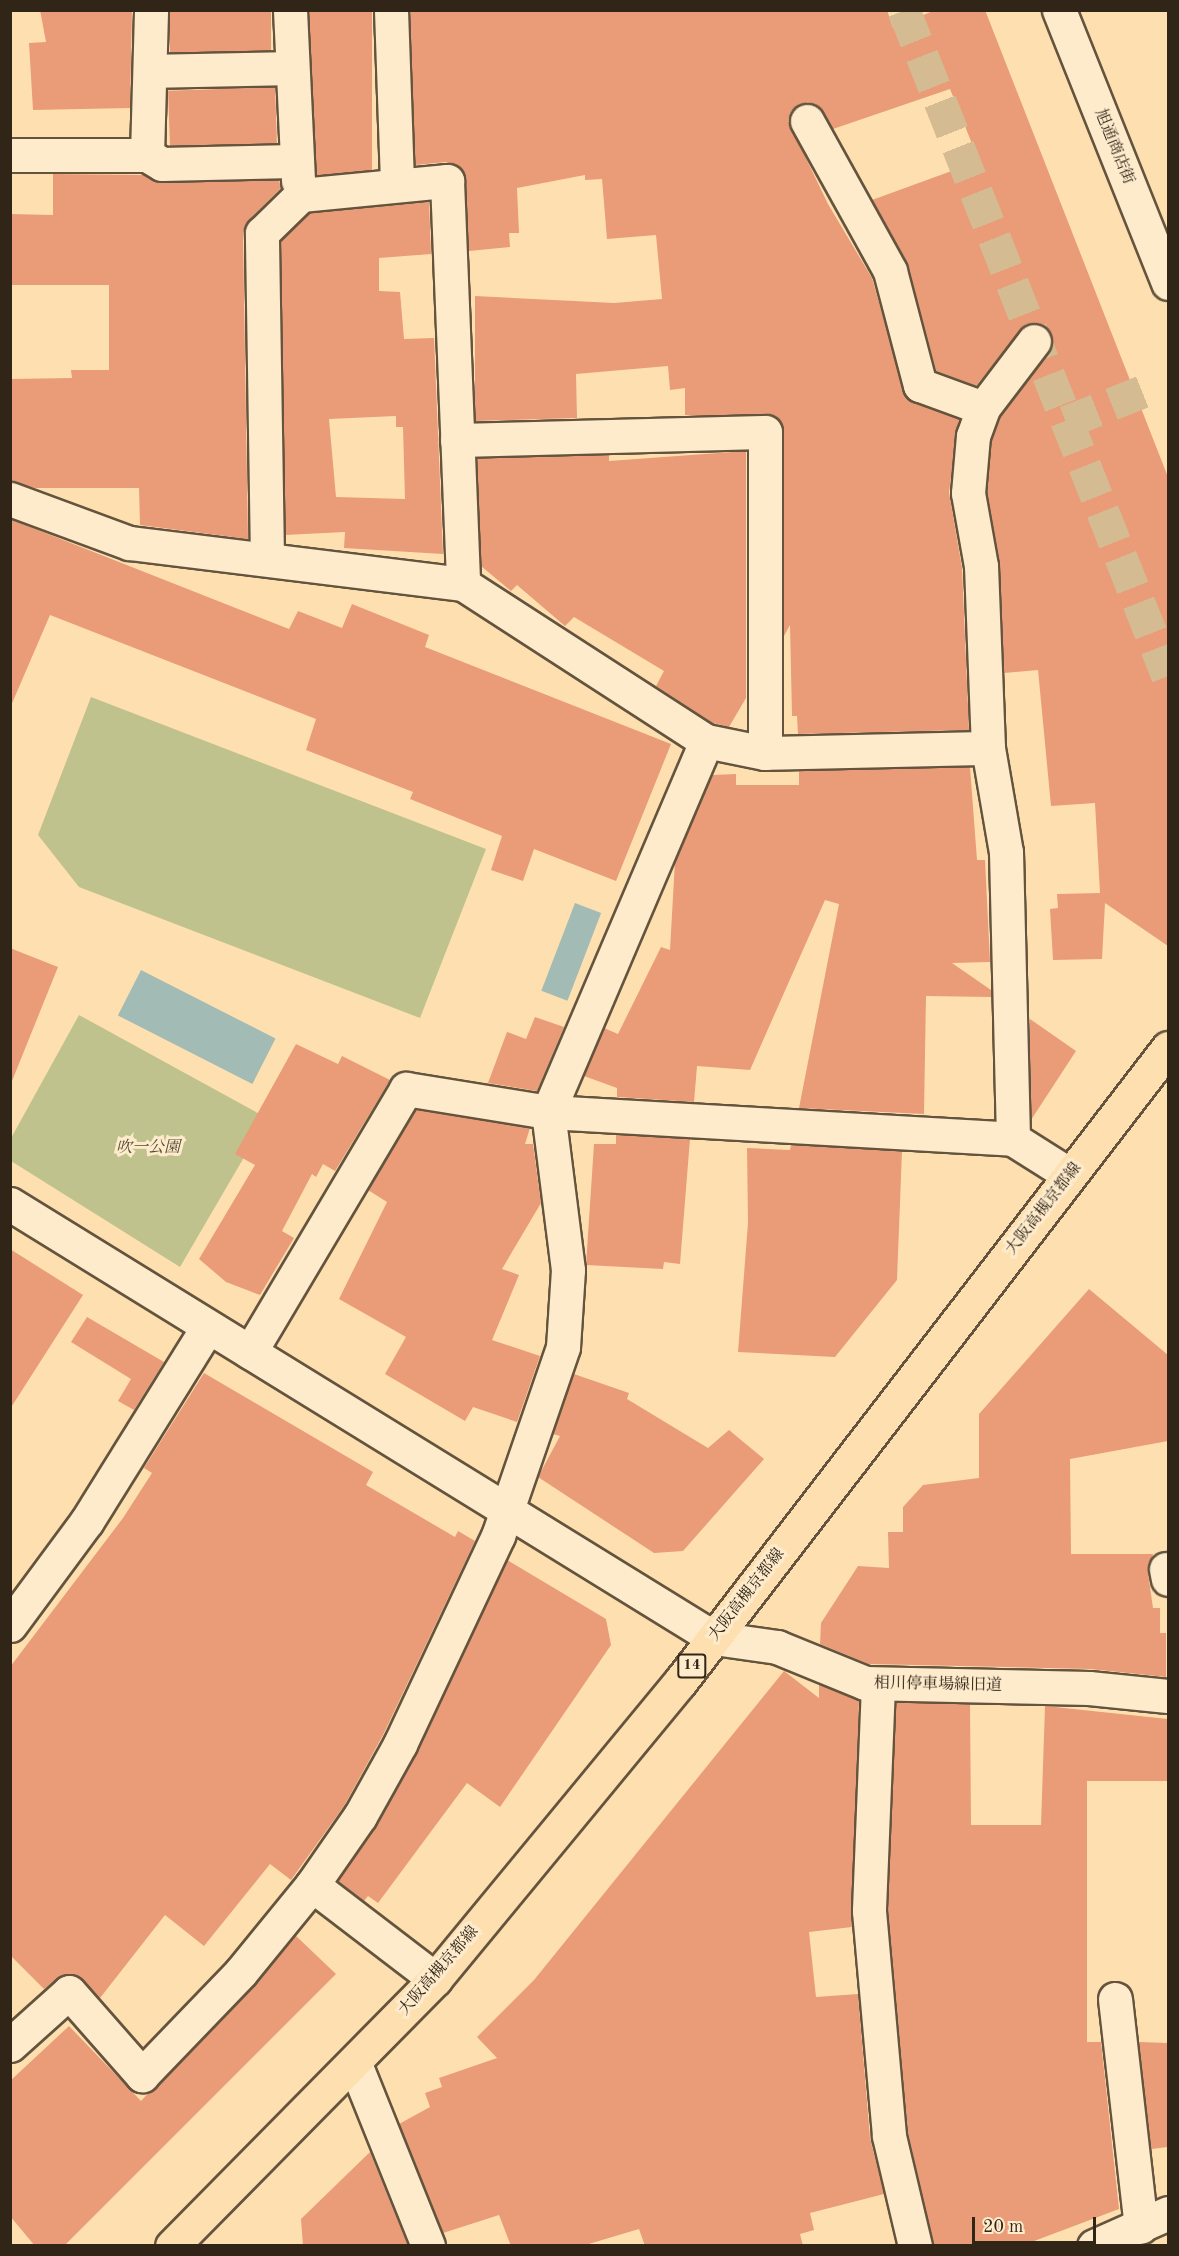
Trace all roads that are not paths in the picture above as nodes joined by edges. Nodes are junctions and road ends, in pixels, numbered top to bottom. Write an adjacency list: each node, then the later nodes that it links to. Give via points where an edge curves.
1 (151, 10): 6 (street)
2 (290, 10): 5 (street)
3 (392, 10): 11 (street)
4 (1059, 10): 13 (street, 旭通商店街)
5 (291, 68): 6 (street); 10 (street)
6 (150, 71): 8 (street)
7 (807, 121): 15 (street, via 890,271 920,385)
8 (147, 154): 9 (street); 10 (street, via 162,164)
9 (10, 155)
10 (293, 162): 12 (street)
11 (397, 182): 12 (street); 16 (street, via 447,181)
12 (301, 195): 18 (street, via 262,233)
13 (1168, 283)
14 (1034, 341): 15 (street)
15 (983, 408): 21 (street, via 973,435 968,493 981,566)
16 (457, 440): 19 (street); 22 (street, via 765,432)
17 (10, 499): 18 (street, via 129,543)
18 (267, 558): 19 (street)
19 (463, 584): 20 (street)
20 (706, 741): 22 (street); 24 (street)
21 (988, 748): 22 (street); 25 (street, via 1006,852)
22 (765, 753)
23 (1168, 1048): 26 (main road, 大阪高槻京都線 / 14)
24 (548, 1112): 25 (street); 29 (street, via 405,1089); 30 (street, via 568,1270 563,1347)
25 (1012, 1138): 26 (street)
26 (1070, 1174): 32 (main road, 大阪高槻京都線 / 14)
27 (10, 1204): 28 (street)
28 (207, 1328): 29 (street); 31 (street, via 87,1521)
29 (250, 1352): 30 (street)
30 (507, 1508): 32 (street); 35 (street, via 400,1744 360,1816)
31 (10, 1625)
32 (714, 1638): 33 (street, 相川停車場線旧道, via 777,1647); 36 (main road, 大阪高槻京都線 / 14)
33 (878, 1684): 34 (street, 相川停車場線旧道, via 1089,1688); 43 (street, via 869,1911 889,2136)
34 (1168, 1696)
35 (312, 1885): 36 (street); 38 (street, via 241,1972 142,2076 69,1992)
36 (435, 1979): 39 (main road, 大阪高槻京都線 / 14)
37 (1115, 1999): 40 (street)
38 (10, 2044)
39 (355, 2064): 41 (main road, 大阪高槻京都線 / 14); 42 (street)
40 (1155, 2220): 44 (street)
41 (172, 2246)
42 (428, 2246)
43 (915, 2246)
44 (1094, 2246)

